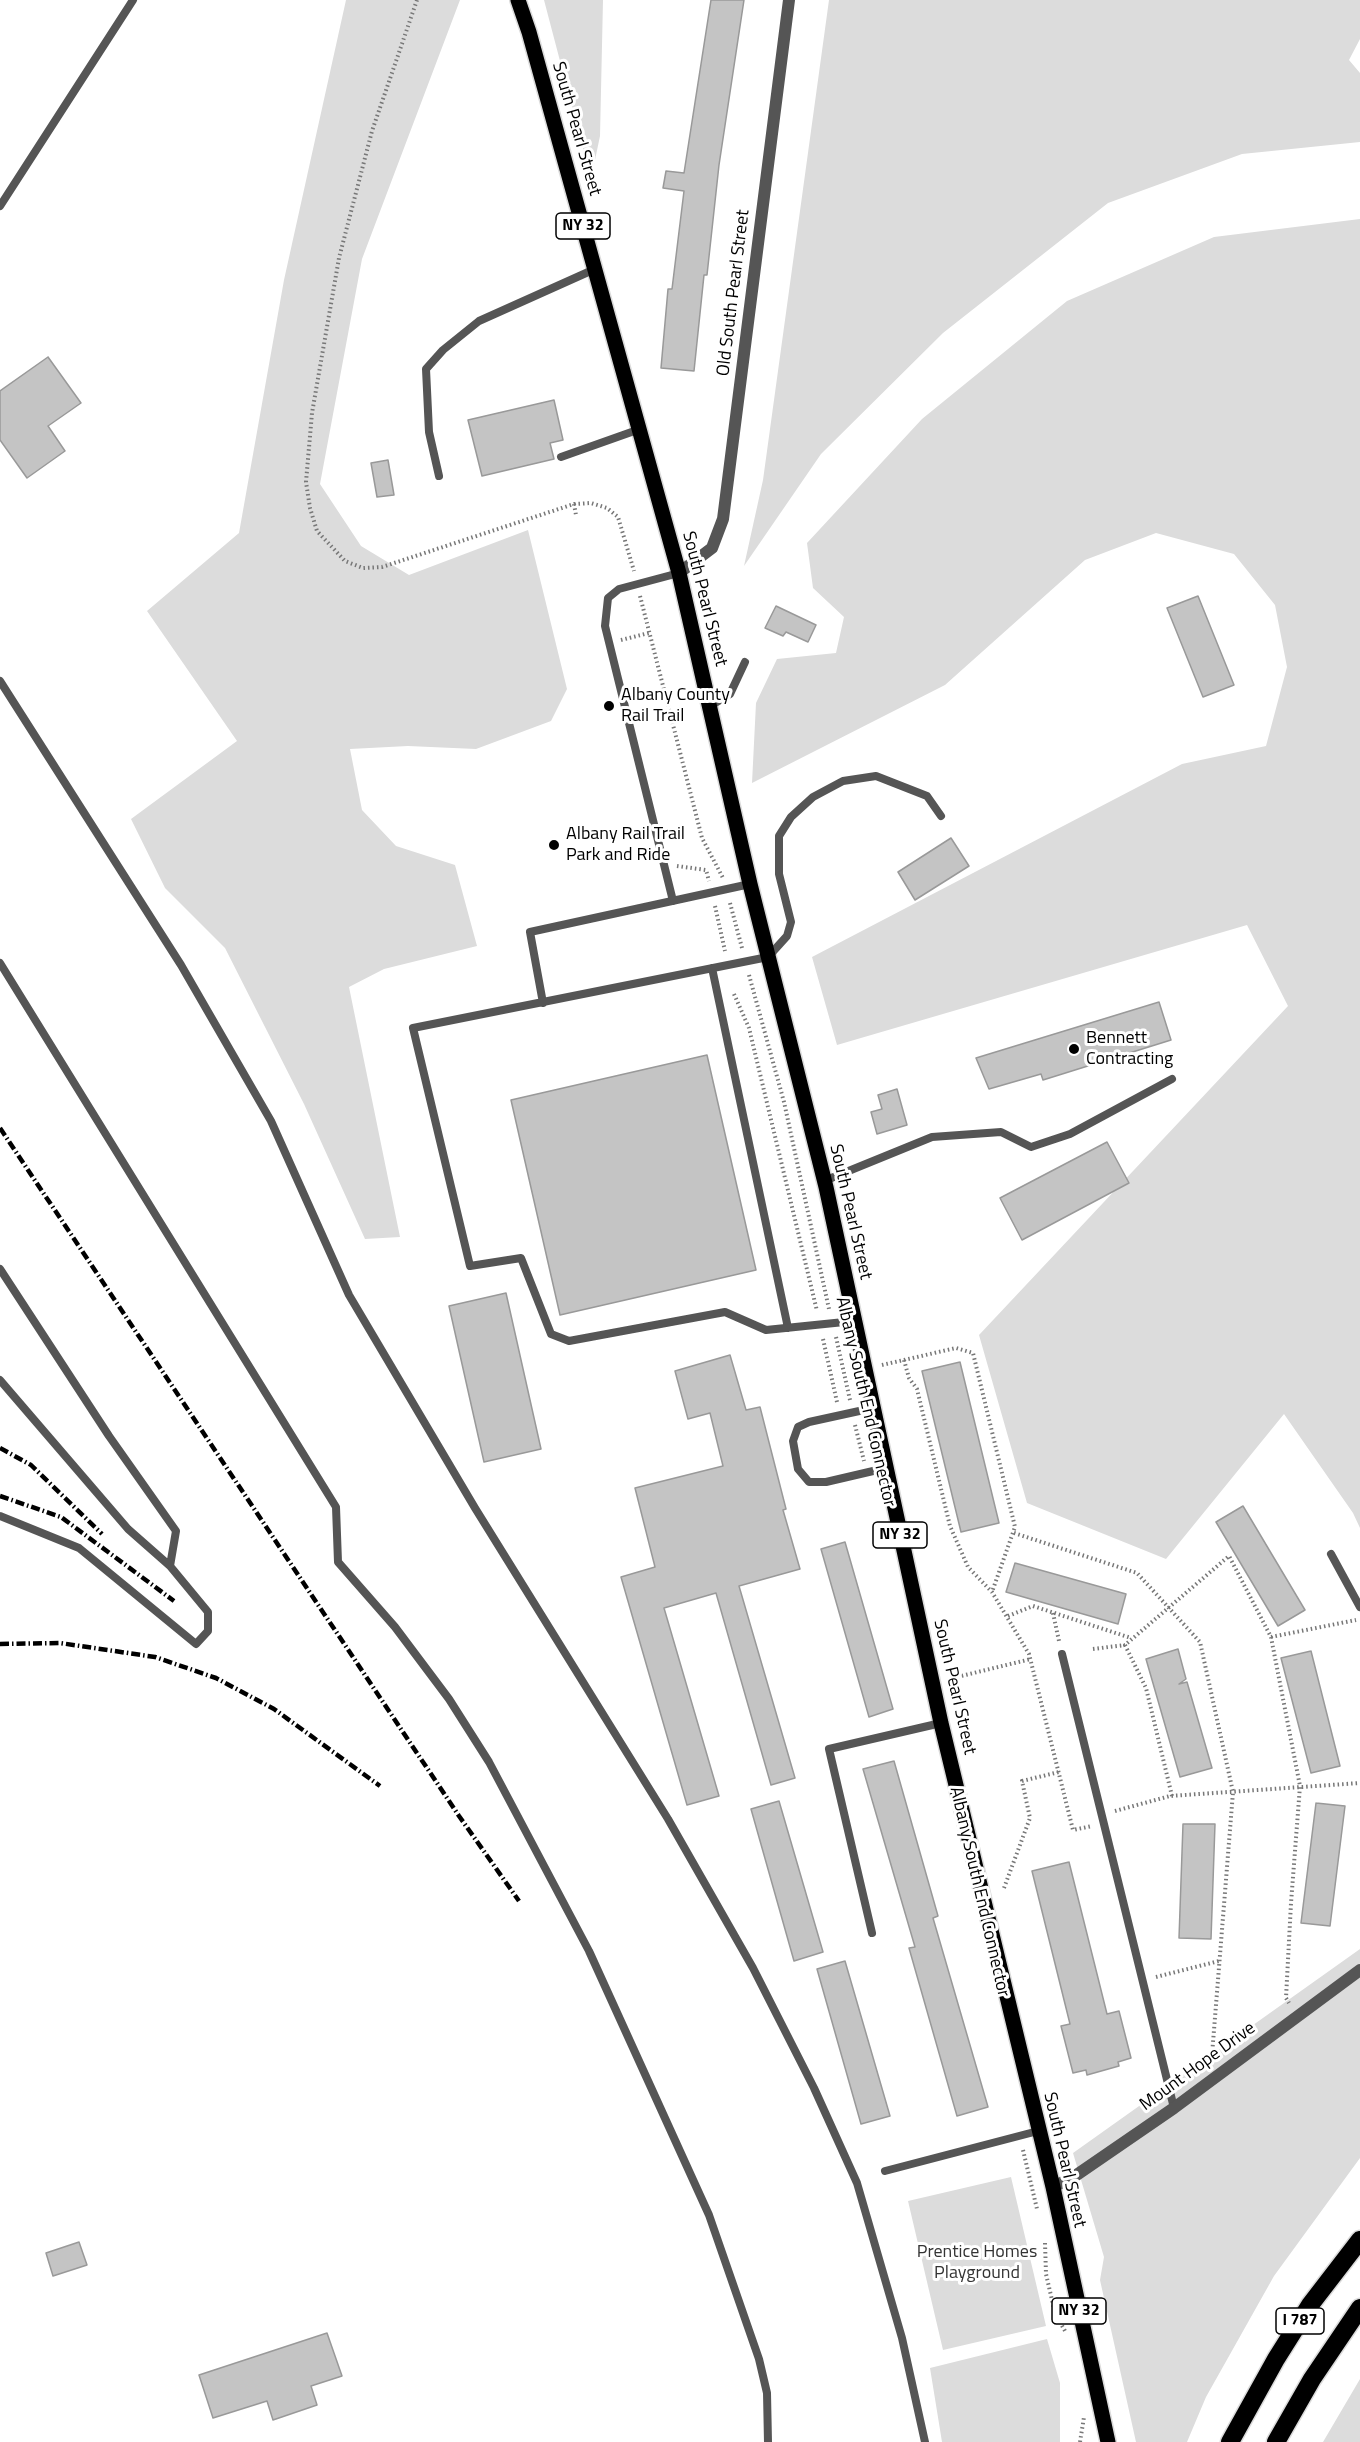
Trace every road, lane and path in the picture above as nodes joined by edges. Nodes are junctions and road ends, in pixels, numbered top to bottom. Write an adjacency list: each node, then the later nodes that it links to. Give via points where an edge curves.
1 (133, 0): 5 (lane)
2 (417, 0): 10 (path, via 372,132 339,258 312,413 306,482 317,531 345,561 363,568 382,567)
3 (518, 0): 6 (main road, South Pearl Street / NY 32)
4 (789, 0): 12 (street, Old South Pearl Street, via 723,519 712,548)
5 (0, 206)
6 (595, 269): 7 (main road, South Pearl Street / NY 32); 9 (lane, via 479,321 426,369 429,432)
7 (640, 429): 8 (lane); 12 (main road, South Pearl Street / NY 32)
8 (561, 457)
9 (439, 476)
10 (574, 504): 11 (path); 13 (path, Albany South End Connector, via 591,503 618,517)
11 (576, 515)
12 (679, 573): 13 (lane); 16 (main road, South Pearl Street / NY 32)
13 (637, 584): 19 (path, Albany South End Connector, via 702,838 720,869); 20 (lane, via 608,598 605,627)
14 (745, 662): 16 (lane, via 730,694)
15 (0, 681): 83 (lane, via 181,965 271,1121 349,1295 481,1518 668,1819 753,1968 857,2183 902,2338)
16 (710, 706): 18 (main road, South Pearl Street / NY 32)
17 (941, 816): 21 (lane, via 927,796 876,776 843,780 813,796 791,817 779,836 779,874 791,922 787,936)
18 (750, 884): 19 (lane); 21 (main road, South Pearl Street / NY 32)
19 (726, 889): 20 (lane); 22 (path, Albany South End Connector)
20 (673, 901): 25 (lane, via 530,932)
21 (768, 957): 22 (lane); 27 (main road, South Pearl Street / NY 32)
22 (745, 961): 24 (lane); 30 (path, Albany South End Connector, via 784,1102)
23 (0, 963): 82 (lane, via 336,1507 338,1562 395,1627 449,1700 489,1762 589,1951 709,2215 759,2359 767,2392)
24 (712, 968): 25 (lane); 31 (lane)
25 (543, 1003): 31 (lane, via 413,1028 470,1266 521,1258 550,1334 569,1341 725,1312 766,1330)
26 (1172, 1079): 27 (lane, via 1070,1134 1031,1147 1001,1132 932,1137)
27 (824, 1181): 29 (main road, South Pearl Street / NY 32)
28 (0, 1269): 42 (lane, via 176,1531)
29 (854, 1321): 30 (lane); 33 (main road, South Pearl Street / NY 32)
30 (833, 1324): 31 (lane); 36 (path, Albany South End Connector)
31 (788, 1328)
32 (904, 1360): 33 (path); 40 (path, via 956,1348 973,1353); 43 (path, via 917,1389 950,1526 968,1567)
33 (865, 1369): 35 (main road, South Pearl Street / NY 32)
34 (0, 1380): 42 (lane, via 128,1529)
35 (873, 1408): 36 (lane); 37 (main road, South Pearl Street / NY 32)
36 (852, 1412): 38 (path, Albany South End Connector); 38 (lane, via 798,1427 793,1441 798,1469 809,1482)
37 (886, 1468): 38 (lane); 56 (main road, South Pearl Street / NY 32)
38 (867, 1473)
39 (0, 1516): 42 (lane, via 79,1548 196,1644 208,1631 208,1611)
40 (1014, 1533): 43 (path); 45 (path, via 1137,1573)
41 (1331, 1554): 44 (lane)
42 (170, 1566)
43 (992, 1592): 47 (path)
44 (1360, 1607)
45 (1169, 1608): 49 (path, via 1230,1557); 50 (path); 60 (path, via 1200,1642)
46 (1053, 1613): 47 (path, via 1033,1606); 50 (path); 53 (path)
47 (1007, 1616): 54 (path)
48 (1360, 1620): 49 (path)
49 (1271, 1637): 59 (path)
50 (1132, 1638): 51 (path)
51 (1125, 1644): 52 (path); 61 (path, via 1146,1688)
52 (1093, 1649)
53 (1062, 1654): 62 (lane)
54 (1030, 1659): 55 (path); 57 (path)
55 (953, 1678)
56 (941, 1723): 64 (lane, via 829,1749); 71 (main road, South Pearl Street / NY 32)
57 (1059, 1772): 62 (path, via 1073,1830); 63 (path, via 1022,1781 1030,1818)
58 (1360, 1783): 59 (path)
59 (1300, 1786): 60 (path); 68 (path, via 1286,1998)
60 (1233, 1792): 61 (path); 65 (path)
61 (1172, 1796): 62 (path)
62 (1103, 1818): 67 (lane)
63 (1004, 1888)
64 (872, 1933)
65 (1219, 1961): 67 (path); 69 (path, via 1212,2055)
66 (1360, 1971): 68 (street, Mount Hope Drive)
67 (1143, 1980): 70 (lane)
68 (1298, 2016): 69 (street, Mount Hope Drive)
69 (1223, 2072): 70 (street, Mount Hope Drive)
70 (1174, 2108): 74 (street, Mount Hope Drive)
71 (1038, 2131): 72 (lane); 74 (main road, South Pearl Street / NY 32)
72 (1020, 2136): 73 (lane); 75 (path)
73 (885, 2171)
74 (1053, 2187): 81 (main road, South Pearl Street / NY 32)
75 (1038, 2212)
76 (1042, 2232): 79 (path, via 1055,2313)
77 (1360, 2240): 85 (highway, I 787, via 1310,2305)
78 (1360, 2308): 86 (highway, I 787)
79 (1068, 2337)
80 (1084, 2416): 84 (path)
81 (1106, 2439)
82 (768, 2442)
83 (925, 2442)
84 (1080, 2442)
85 (1230, 2442)
86 (1276, 2442)

